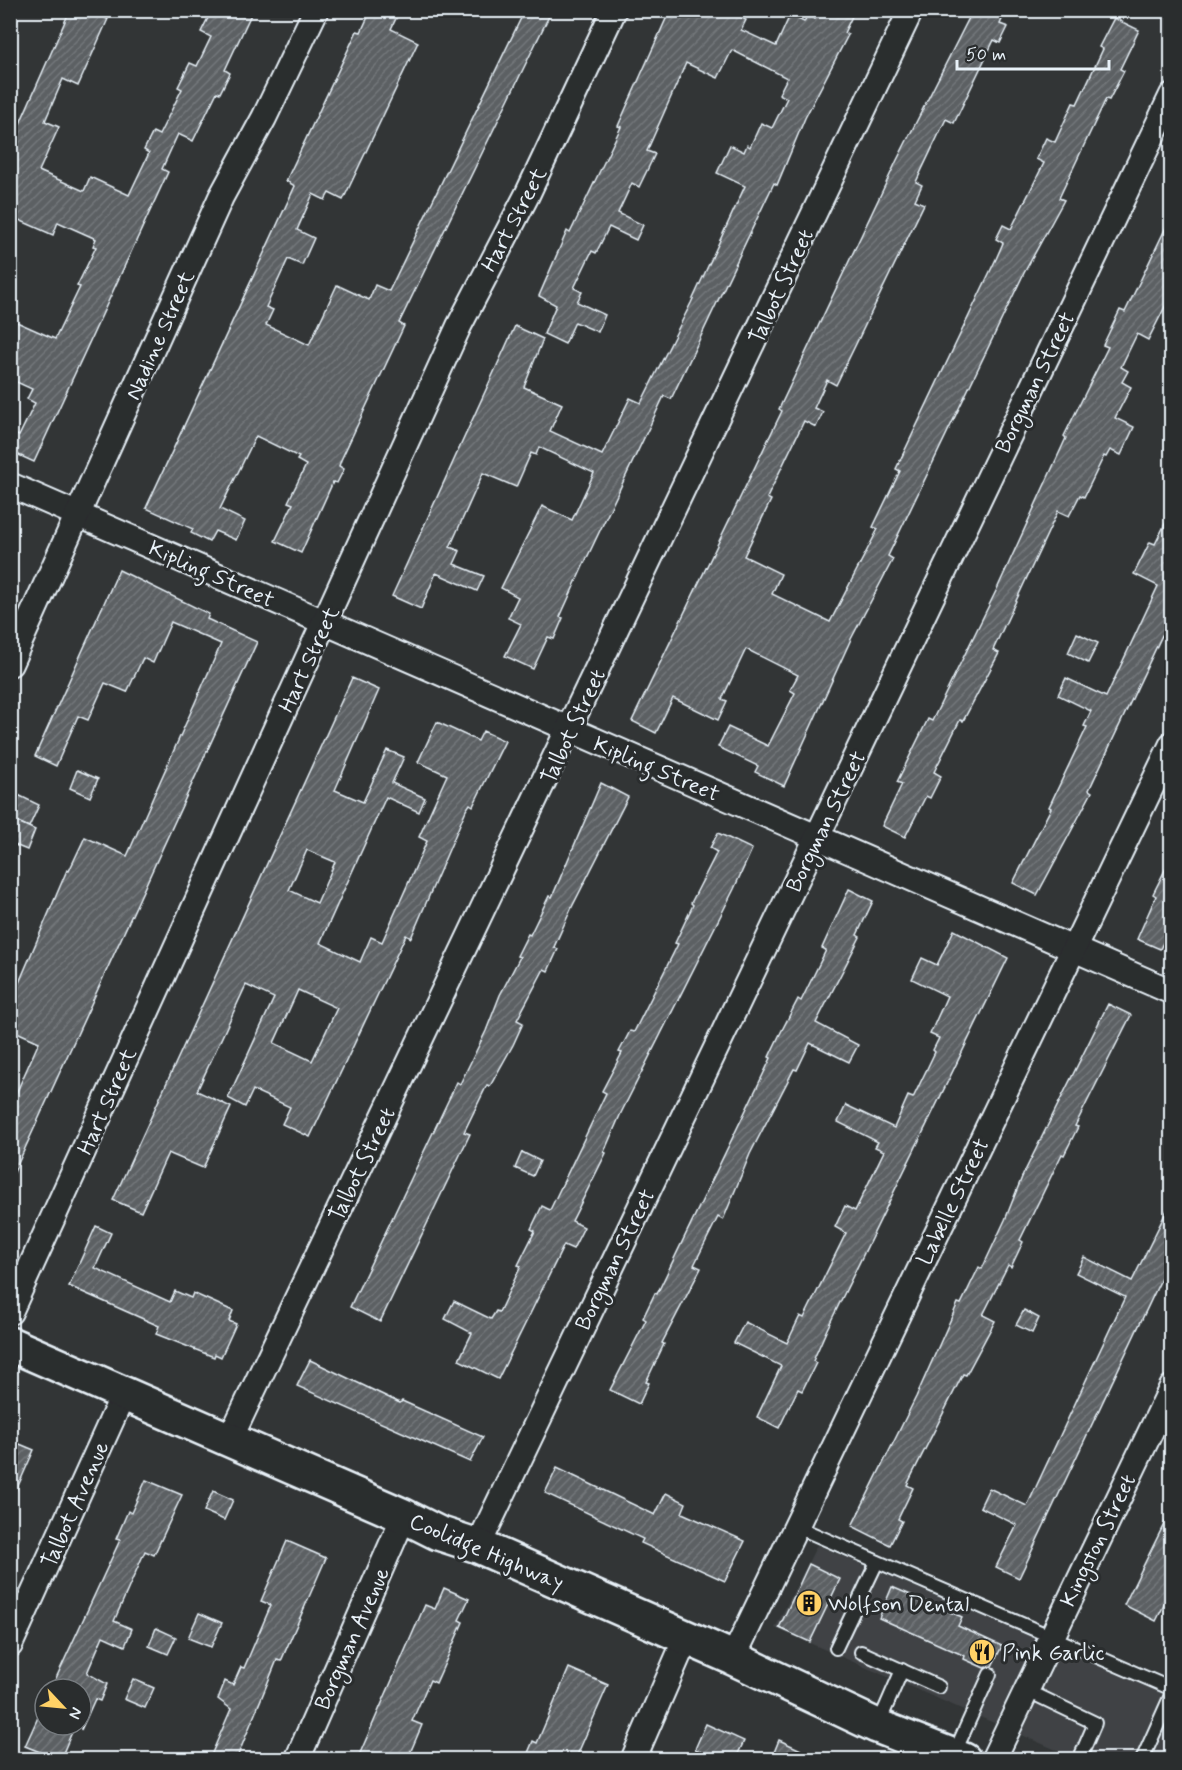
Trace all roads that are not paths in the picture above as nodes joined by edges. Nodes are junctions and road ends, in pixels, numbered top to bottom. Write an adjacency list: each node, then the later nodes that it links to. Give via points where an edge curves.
1 (316, 10): 6 (street, Nadine Street, via 222,197)
2 (614, 10): 7 (street, Hart Street, via 527,195 475,291)
3 (911, 10): 9 (street, Talbot Street)
4 (1172, 95): 11 (street, Borgman Street)
5 (10, 485): 6 (street, Kipling Street)
6 (78, 515): 7 (street, Kipling Street); 8 (street, Nadine Street)
7 (325, 622): 9 (street, Kipling Street); 14 (street, Hart Street)
8 (10, 664)
9 (570, 730): 11 (street, Kipling Street); 18 (street, Talbot Street)
10 (1172, 744): 12 (street, Labelle Street)
11 (817, 836): 12 (street, Kipling Street); 21 (street, Borgman Street)
12 (1074, 949): 13 (street, Kipling Street); 20 (street, Labelle Street)
13 (1172, 992)
14 (10, 1312)
15 (10, 1344): 17 (main road, Coolidge Highway)
16 (1172, 1387): 23 (street, Kingston Street)
17 (123, 1395): 18 (main road, Coolidge Highway); 25 (street, Talbot Avenue)
18 (230, 1439): 19 (main road, Coolidge Highway)
19 (404, 1516): 21 (main road, Coolidge Highway); 36 (street, Borgman Avenue)
20 (795, 1526): 22 (lane); 28 (street, Labelle Street)
21 (478, 1546): 24 (main road, Coolidge Highway)
22 (876, 1562): 23 (lane); 26 (lane)
23 (1051, 1636): 32 (street, Kingston Street); 33 (lane)
24 (686, 1638): 28 (main road, Coolidge Highway); 37 (street)
25 (10, 1645)
26 (836, 1648)
27 (861, 1652): 29 (lane)
28 (733, 1658): 34 (main road, Coolidge Highway)
29 (902, 1670): 31 (lane); 34 (lane)
30 (990, 1674): 35 (lane)
31 (939, 1687)
32 (1026, 1690): 38 (street, Kingston Street); 39 (lane, via 1095,1723)
33 (1171, 1696): 40 (lane)
34 (877, 1726): 35 (main road, Coolidge Highway)
35 (958, 1757)
36 (297, 1760)
37 (633, 1760)
38 (993, 1760)
39 (1079, 1760)
40 (1142, 1760)

